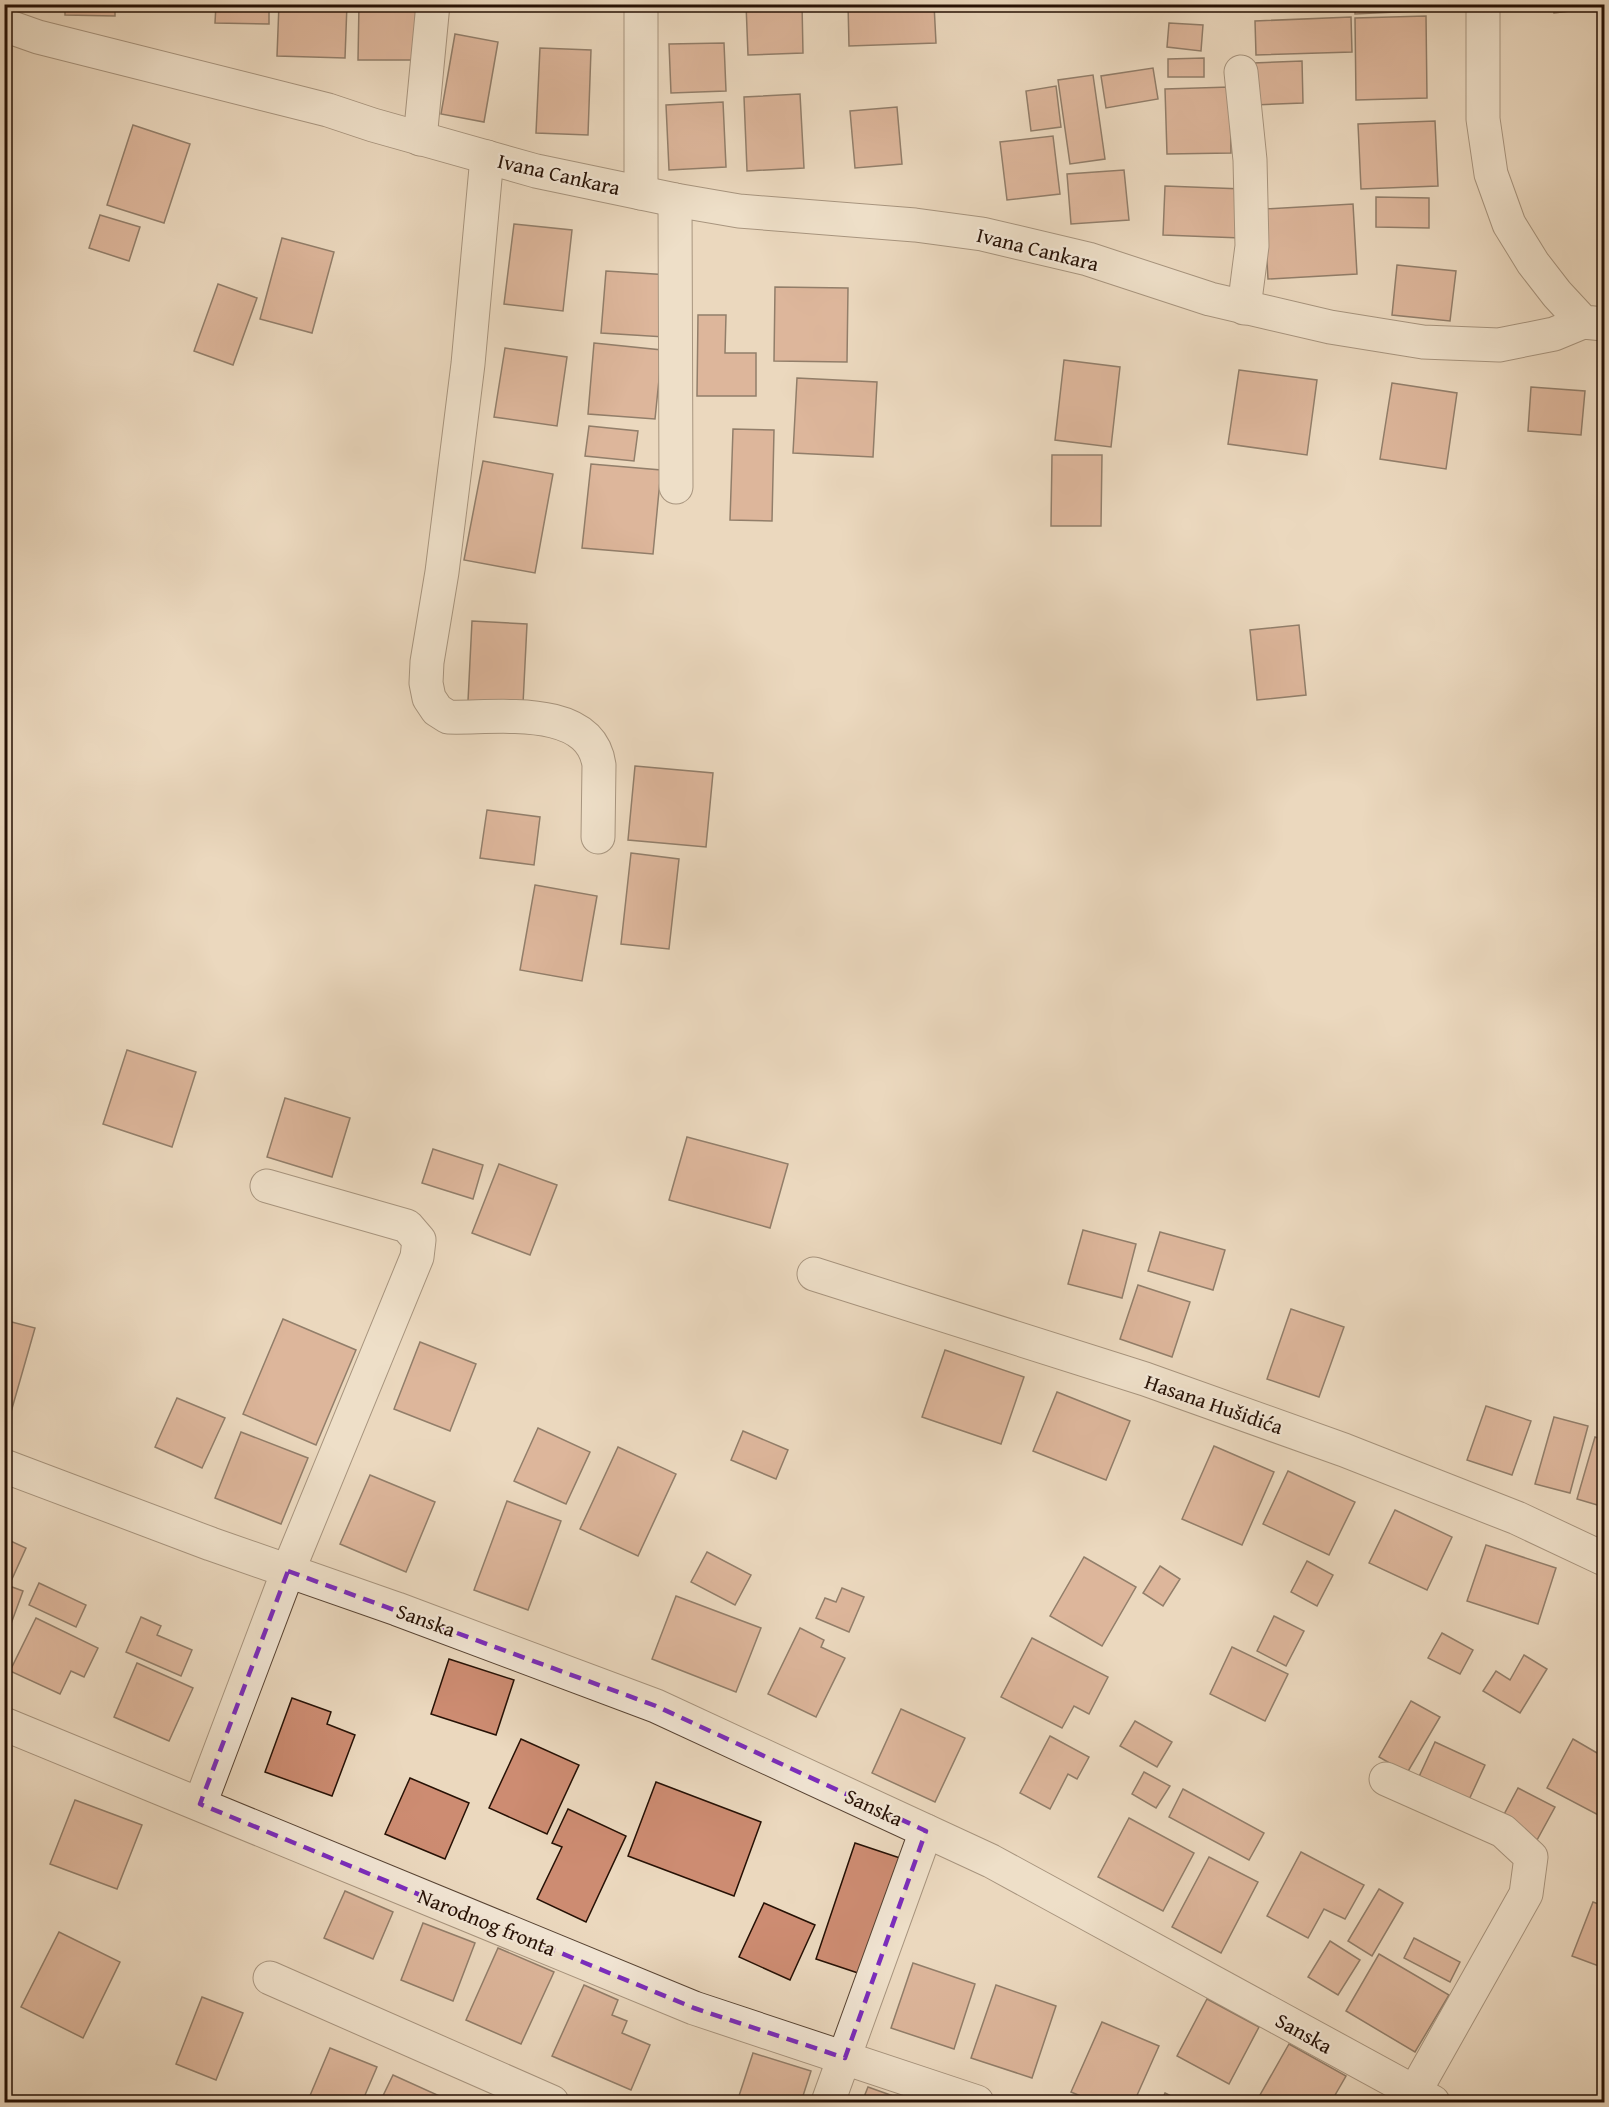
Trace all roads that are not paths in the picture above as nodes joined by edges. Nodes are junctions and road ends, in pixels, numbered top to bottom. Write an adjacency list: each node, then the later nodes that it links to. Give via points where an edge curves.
1 (433, 4): 6 (street)
2 (642, 4): 8 (street)
3 (1483, 4): 11 (street, via 1483,119 1491,174 1509,224 1533,263 1557,294)
4 (4, 25): 6 (street, Ivana Cankara, via 328,110)
5 (1242, 72): 10 (street, via 1252,246)
6 (420, 139): 7 (street, Ivana Cankara)
7 (487, 157): 8 (street, Ivana Cankara); 13 (street, Ivana Cankara, via 468,364 426,684 429,698 447,717 550,719 578,731 597,753)
8 (641, 193): 9 (street, Ivana Cankara)
9 (675, 200): 10 (street, Ivana Cankara, via 739,211 982,234 1088,259); 12 (street)
10 (1244, 308): 11 (street, Ivana Cankara, via 1330,327 1434,342 1499,345)
11 (1594, 323)
12 (676, 487)
13 (598, 837)
14 (267, 1185): 18 (street, via 407,1226 419,1240 417,1257)
15 (814, 1274): 17 (street, Hasana Hušidića, via 1145,1379 1344,1450 1517,1518)
16 (4, 1466): 18 (street, Sanska)
17 (1605, 1559)
18 (288, 1571): 21 (street); 22 (street, Sanska, via 656,1706)
19 (4, 1724): 21 (street, Narodnog fronta)
20 (1386, 1779): 25 (street, via 1503,1831 1531,1857 1526,1894)
21 (200, 1804): 24 (street, Narodnog fronta, via 694,2008)
22 (926, 1831): 24 (street); 25 (street, Sanska, via 991,1862)
23 (270, 1978): 26 (street)
24 (845, 2058): 27 (street); 28 (street, Narodnog fronta)
25 (1423, 2098)
26 (552, 2103)
27 (828, 2103)
28 (977, 2103)

